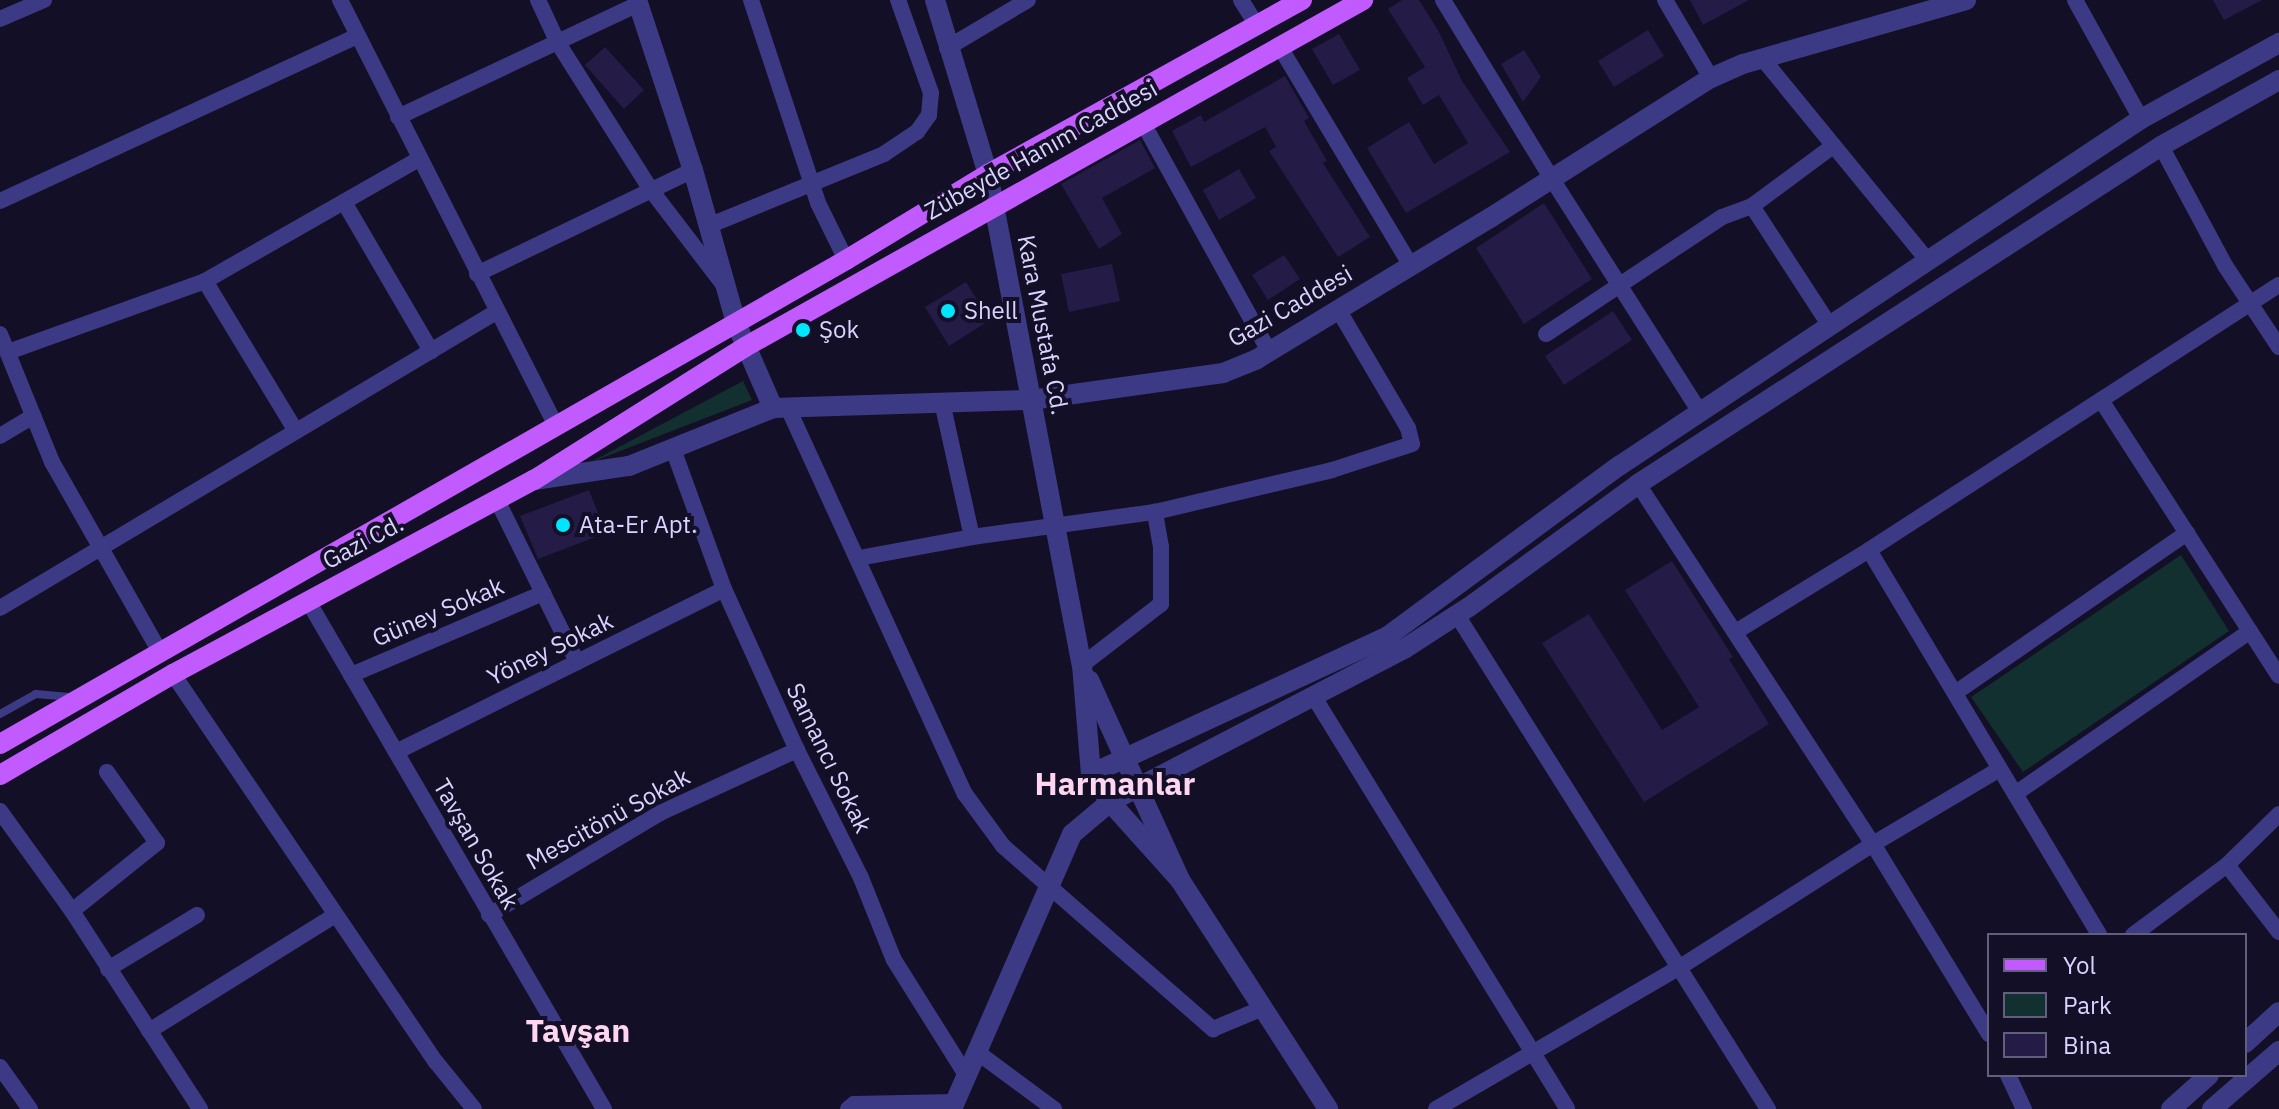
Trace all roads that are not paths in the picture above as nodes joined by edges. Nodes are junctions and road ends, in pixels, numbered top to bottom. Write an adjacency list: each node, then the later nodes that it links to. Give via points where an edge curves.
1 (44, 0): 16 (street)
2 (340, 0): 18 (street)
3 (538, 0): 19 (street)
4 (751, 0): 35 (street)
5 (898, 0): 35 (street, via 931,93 929,115 903,143)
6 (935, 0): 22 (street, Kara Mustafa Cd.)
7 (1028, 0): 22 (street)
8 (1241, 0): 17 (street)
9 (1302, 0): 17 (main road, Gazi Cd.)
10 (1363, 0): 21 (main road, Zübeyde Hanım Caddesi)
11 (1443, 0): 34 (street)
12 (1665, 0): 24 (street)
13 (1966, 0): 23 (street, Gazi Caddesi)
14 (2075, 0): 27 (street)
15 (637, 2): 19 (street); 32 (street)
16 (0, 19)
17 (1257, 26): 33 (main road, Gazi Cd.)
18 (357, 36): 26 (street); 37 (street)
19 (558, 43): 26 (street); 36 (street)
20 (2279, 43): 27 (street)
21 (1280, 47): 28 (main road, Zübeyde Hanım Caddesi); 44 (street)
22 (947, 48): 33 (street, Kara Mustafa Cd.)
23 (1762, 58): 24 (street, Gazi Caddesi); 29 (street)
24 (1711, 78): 34 (street, Gazi Caddesi)
25 (2279, 80): 30 (street)
26 (398, 117): 31 (street)
27 (2141, 119): 43 (street)
28 (1143, 123): 39 (main road, Zübeyde Hanım Caddesi); 60 (street)
29 (1833, 146): 40 (street); 43 (street)
30 (2161, 146): 50 (street); 73 (street)
31 (419, 159): 38 (street); 45 (street)
32 (693, 170): 36 (street); 41 (street)
33 (988, 174): 39 (street, Kara Mustafa Cd.); 42 (main road, Gazi Cd.)
34 (1552, 179): 44 (street, Gazi Caddesi); 48 (street)
35 (813, 184): 41 (street); 42 (street)
36 (651, 190): 45 (street); 49 (street)
37 (0, 201)
38 (344, 202): 46 (street); 59 (street)
39 (994, 206): 57 (main road, Zübeyde Hanım Caddesi); 62 (street, Kara Mustafa Cd.)
40 (1752, 206): 48 (street, via 1722,217); 54 (street)
41 (708, 226): 49 (street)
42 (846, 260): 53 (main road, Gazi Cd.)
43 (1928, 261): 54 (street)
44 (1411, 266): 51 (street, Gazi Caddesi)
45 (477, 274): 52 (street)
46 (205, 281): 61 (street); 69 (street)
47 (2279, 285): 50 (street)
48 (1621, 286): 56 (street); 66 (street)
49 (726, 288): 53 (street)
50 (2249, 303): 58 (street); 63 (street)
51 (1338, 309): 60 (street, Gazi Caddesi); 75 (street, via 1408,428 1412,444 1332,470)
52 (496, 312): 59 (street); 68 (street)
53 (736, 323): 57 (street); 68 (main road, Gazi Cd.)
54 (1830, 326): 66 (street)
55 (0, 334): 61 (street)
56 (1546, 334)
57 (745, 347): 65 (street); 72 (main road, Gazi Cd.)
58 (2279, 347)
59 (431, 351): 69 (street)
60 (1269, 351): 62 (street, Gazi Caddesi, via 1223,373)
61 (8, 352): 67 (street)
62 (1031, 400): 64 (street, Gazi Caddesi); 76 (street, Kara Mustafa Cd.)
63 (2101, 400): 77 (street); 80 (street)
64 (942, 402): 65 (street, Gazi Caddesi); 78 (street)
65 (780, 408): 71 (street, Gazi Caddesi); 81 (street)
66 (1700, 412): 102 (street, via 1388,636)
67 (33, 416): 70 (street); 79 (street, via 52,462)
68 (556, 426): 89 (main road, Gazi Cd.)
69 (296, 431): 79 (street)
70 (0, 436)
71 (673, 449): 72 (street, Gazi Caddesi, via 629,466); 82 (street, Samancı Sokak)
72 (534, 480): 74 (main road, Gazi Cd.)
73 (1638, 484): 86 (street); 87 (street)
74 (497, 500): 83 (street); 84 (main road, Gazi Cd.)
75 (1155, 512): 76 (street); 91 (street, via 1161,604)
76 (1055, 525): 78 (street); 91 (street, Kara Mustafa Cd.)
77 (2187, 533): 88 (street); 95 (street)
78 (972, 537): 81 (street)
79 (101, 548): 85 (street); 89 (street)
80 (1869, 550): 87 (street); 95 (street)
81 (859, 558): 115 (street, via 965,794 1003,846)
82 (724, 589): 90 (street, Yöney Sokak); 100 (street, Samancı Sokak)
83 (543, 593): 90 (street); 93 (street, Güney Sokak)
84 (308, 601): 92 (main road, Gazi Cd.); 93 (street, Tavşan Sokak)
85 (0, 608)
86 (1457, 615): 96 (street); 124 (street)
87 (1737, 631): 112 (street)
88 (2250, 631): 94 (street); 108 (street)
89 (160, 652): 97 (main road, Gazi Cd.)
90 (577, 662): 101 (street, Yöney Sokak)
91 (1082, 665): 102 (street); 105 (street)
92 (173, 674): 106 (main road, Gazi Cd.); 118 (street)
93 (351, 675): 101 (street, Tavşan Sokak)
94 (2279, 676)
95 (1955, 693): 103 (street)
96 (1314, 697): 107 (street); 132 (street)
97 (81, 698): 98 (lane, via 36,694); 99 (main road, Gazi Cd.)
98 (0, 714)
99 (0, 744)
100 (797, 750): 119 (street, Mescitönü Sokak, via 660,813); 134 (street, Samancı Sokak, via 861,878 894,960)
101 (396, 752): 119 (street, Tavşan Sokak)
102 (1123, 759): 105 (street); 107 (street)
103 (2000, 769): 108 (street); 112 (street)
104 (107, 772): 116 (street, via 157,843)
105 (1091, 774): 109 (street)
106 (0, 775)
107 (1138, 789): 109 (street); 114 (street)
108 (2015, 794): 121 (street)
109 (1110, 802): 114 (street); 115 (street, via 1072,834)
110 (0, 811): 116 (street)
111 (2279, 814): 113 (street)
112 (1873, 844): 124 (street); 127 (street)
113 (2227, 865): 120 (street); 122 (street)
114 (1180, 880): 125 (street)
115 (1048, 889): 125 (street, via 1213,1029); 131 (street)
116 (72, 911): 123 (street)
117 (197, 915): 123 (street)
118 (335, 915): 128 (street); 140 (street)
119 (489, 915): 141 (street, Tavşan Sokak)
120 (2279, 932)
121 (2098, 933)
122 (2136, 933)
123 (108, 969): 128 (street)
124 (1677, 969): 132 (street); 147 (street)
125 (1263, 1008): 144 (street)
126 (2279, 1012): 129 (street)
127 (1987, 1029)
128 (149, 1031): 139 (street)
129 (2247, 1041)
130 (2279, 1051): 150 (street)
131 (977, 1052): 134 (street); 143 (street)
132 (1533, 1054): 145 (street); 146 (street)
133 (0, 1067): 138 (street)
134 (966, 1075): 137 (street)
135 (2009, 1077): 148 (street)
136 (2207, 1077): 149 (street)
137 (953, 1106): 142 (street, via 854,1104)
138 (30, 1109)
139 (200, 1109)
140 (474, 1109)
141 (604, 1109)
142 (848, 1109)
143 (1054, 1109)
144 (1328, 1109)
145 (1436, 1109)
146 (1567, 1109)
147 (1768, 1109)
148 (2024, 1109)
149 (2171, 1109)
150 (2212, 1109)

